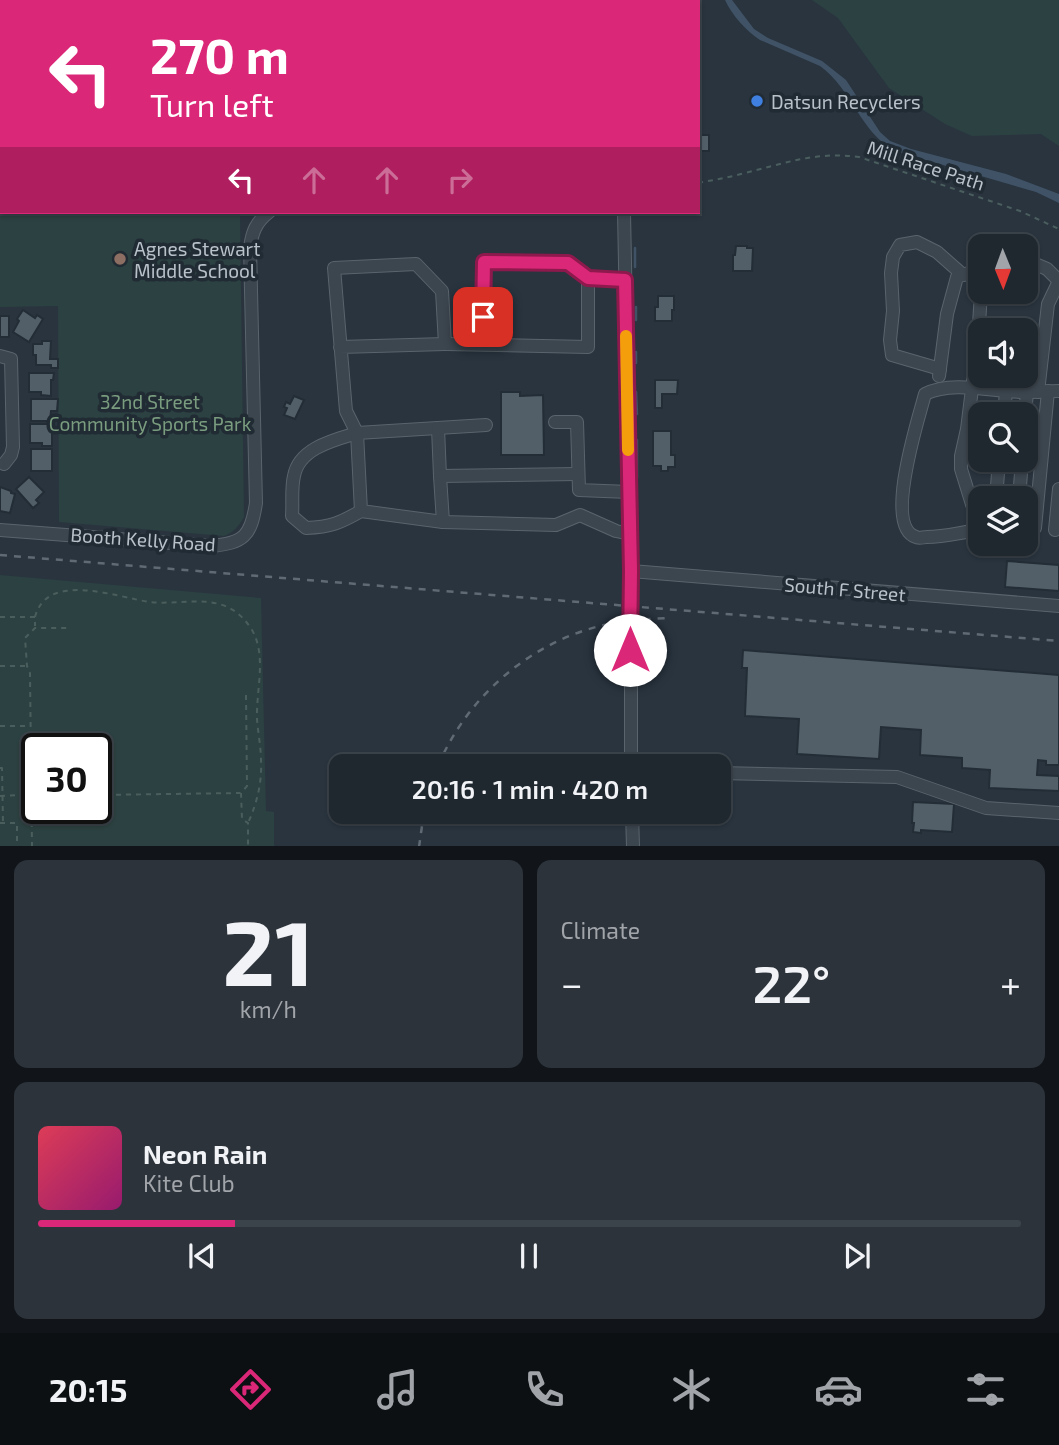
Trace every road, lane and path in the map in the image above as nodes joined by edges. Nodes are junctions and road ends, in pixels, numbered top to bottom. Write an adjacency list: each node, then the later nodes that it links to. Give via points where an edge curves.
1 (700, 183): 4 (path, Mill Race Path, via 824,155 859,157 977,195)
2 (267, 214): 38 (street, Booth Kelly Road, via 252,233 250,248 256,503 253,524 243,537 211,546)
3 (624, 214): 9 (street)
4 (1059, 229)
5 (1038, 265): 10 (street)
6 (968, 273): 7 (street)
7 (963, 275): 15 (street, via 957,277 947,314); 15 (street, via 918,242 900,245 893,257 892,355)
8 (588, 278): 9 (street); 12 (street, via 588,347); 12 (street, via 568,263 484,262)
9 (625, 280): 33 (street)
10 (1059, 281): 20 (street, via 1048,304)
11 (445, 344): 12 (street); 13 (street); 13 (street, via 442,291 416,264 334,268)
12 (483, 344)
13 (340, 347): 25 (street, via 346,411)
14 (6, 357): 26 (street, via 13,447)
15 (940, 369): 16 (street)
16 (938, 387): 17 (street); 40 (street, via 925,394 906,467 903,519 906,530 916,537)
17 (968, 388)
18 (971, 388): 19 (street); 32 (street, via 961,456)
19 (1006, 391): 20 (street); 21 (street)
20 (1043, 392): 29 (street)
21 (1005, 402)
22 (555, 422): 27 (street, via 577,422)
23 (486, 425): 24 (street)
24 (438, 428): 25 (street); 28 (street)
25 (357, 433): 34 (street); 34 (street, via 321,445 302,459 294,474 292,516 306,528 327,527)
26 (4, 464)
27 (578, 474): 28 (street); 31 (street)
28 (440, 476): 36 (street)
29 (1034, 486)
30 (1059, 489): 39 (street)
31 (579, 490): 33 (street); 35 (street)
32 (968, 491)
33 (629, 492): 41 (street)
34 (361, 511): 36 (street)
35 (580, 516): 36 (street, via 556,525); 41 (street)
36 (443, 522)
37 (1038, 529): 39 (street)
38 (0, 530)
39 (1057, 530)
40 (968, 531)
41 (630, 534): 42 (street)
42 (631, 571): 43 (street, South F Street); 54 (street)
43 (1059, 606)
44 (0, 617): 45 (path)
45 (35, 617): 46 (path); 63 (path, via 39,606 53,595 80,590 154,602 207,601 244,620 255,637 260,662 257,718 261,771)
46 (36, 628): 47 (path); 49 (path, via 25,638)
47 (68, 628)
48 (0, 666): 49 (path)
49 (27, 666): 52 (path)
50 (246, 695): 57 (path, via 247,786)
51 (0, 726): 52 (path)
52 (30, 726): 53 (path)
53 (30, 733)
54 (631, 754)
55 (0, 768): 60 (path)
56 (731, 773): 61 (street, via 897,777 986,808)
57 (241, 793): 59 (path); 63 (path, via 242,819)
58 (18, 795): 60 (path)
59 (112, 795)
60 (1, 796): 62 (path)
61 (1059, 813)
62 (2, 823): 66 (path, via 17,823)
63 (248, 823): 68 (path)
64 (32, 824): 67 (path)
65 (632, 824): 69 (street)
66 (17, 846)
67 (32, 846)
68 (248, 846)
69 (633, 846)

